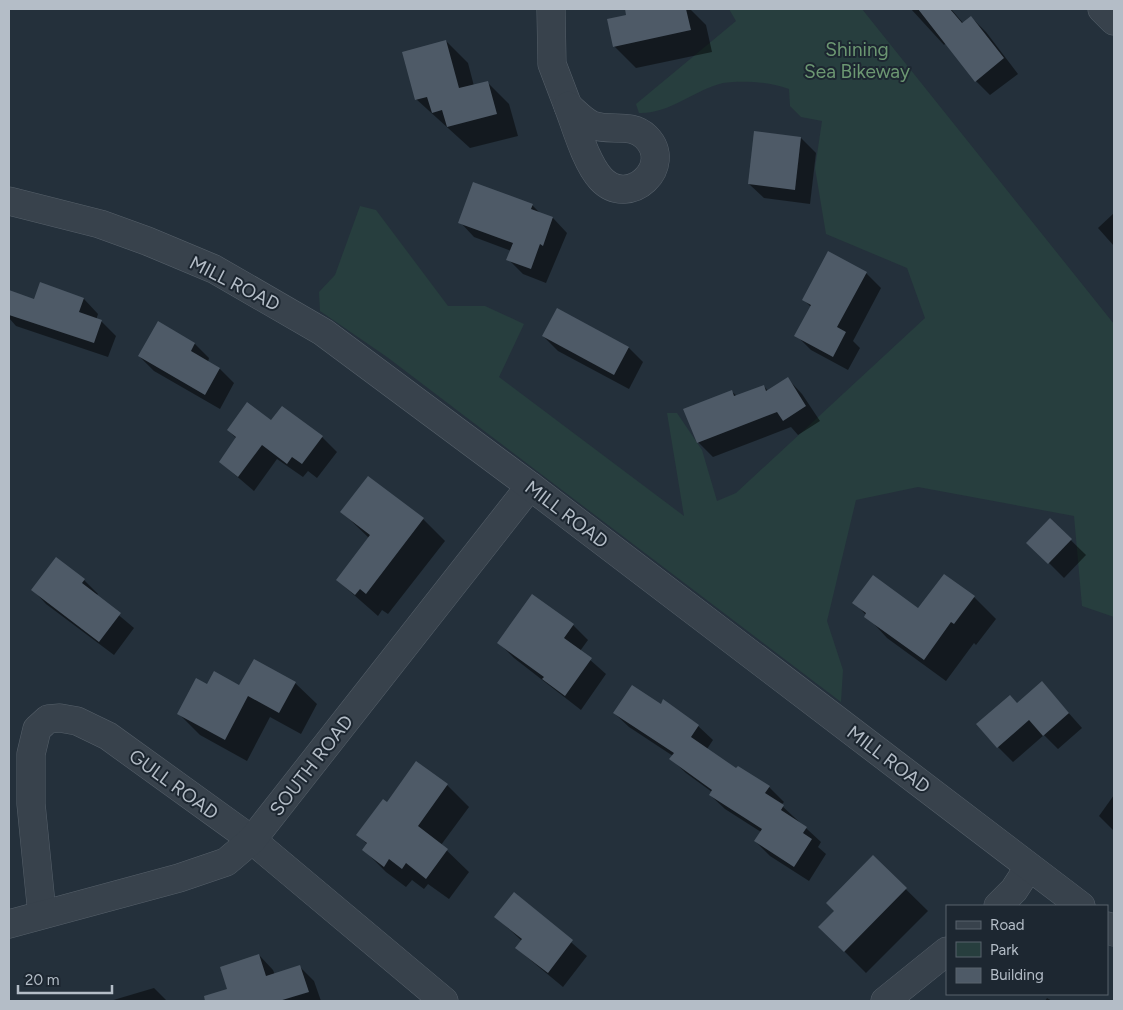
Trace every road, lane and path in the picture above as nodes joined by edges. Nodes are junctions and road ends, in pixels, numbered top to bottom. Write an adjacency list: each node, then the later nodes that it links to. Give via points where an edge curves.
1 (551, 9): 4 (street, via 552,64)
2 (1102, 9): 3 (street)
3 (1114, 21)
4 (568, 106)
5 (9, 201): 6 (street, MILL ROAD, via 100,224 214,269 323,332)
6 (530, 486): 7 (street, SOUTH ROAD); 8 (street, MILL ROAD)
7 (252, 840): 11 (street, SOUTH ROAD, via 226,862 179,878); 11 (street, GULL ROAD, via 108,736 77,721 48,719 37,730 32,754 31,804); 14 (street, GULL ROAD)
8 (1029, 868): 9 (street); 10 (street, MILL ROAD)
9 (999, 905)
10 (1080, 905)
11 (42, 914): 12 (street, SOUTH ROAD)
12 (9, 924)
13 (946, 952): 15 (street)
14 (444, 1001)
15 (885, 1001)

